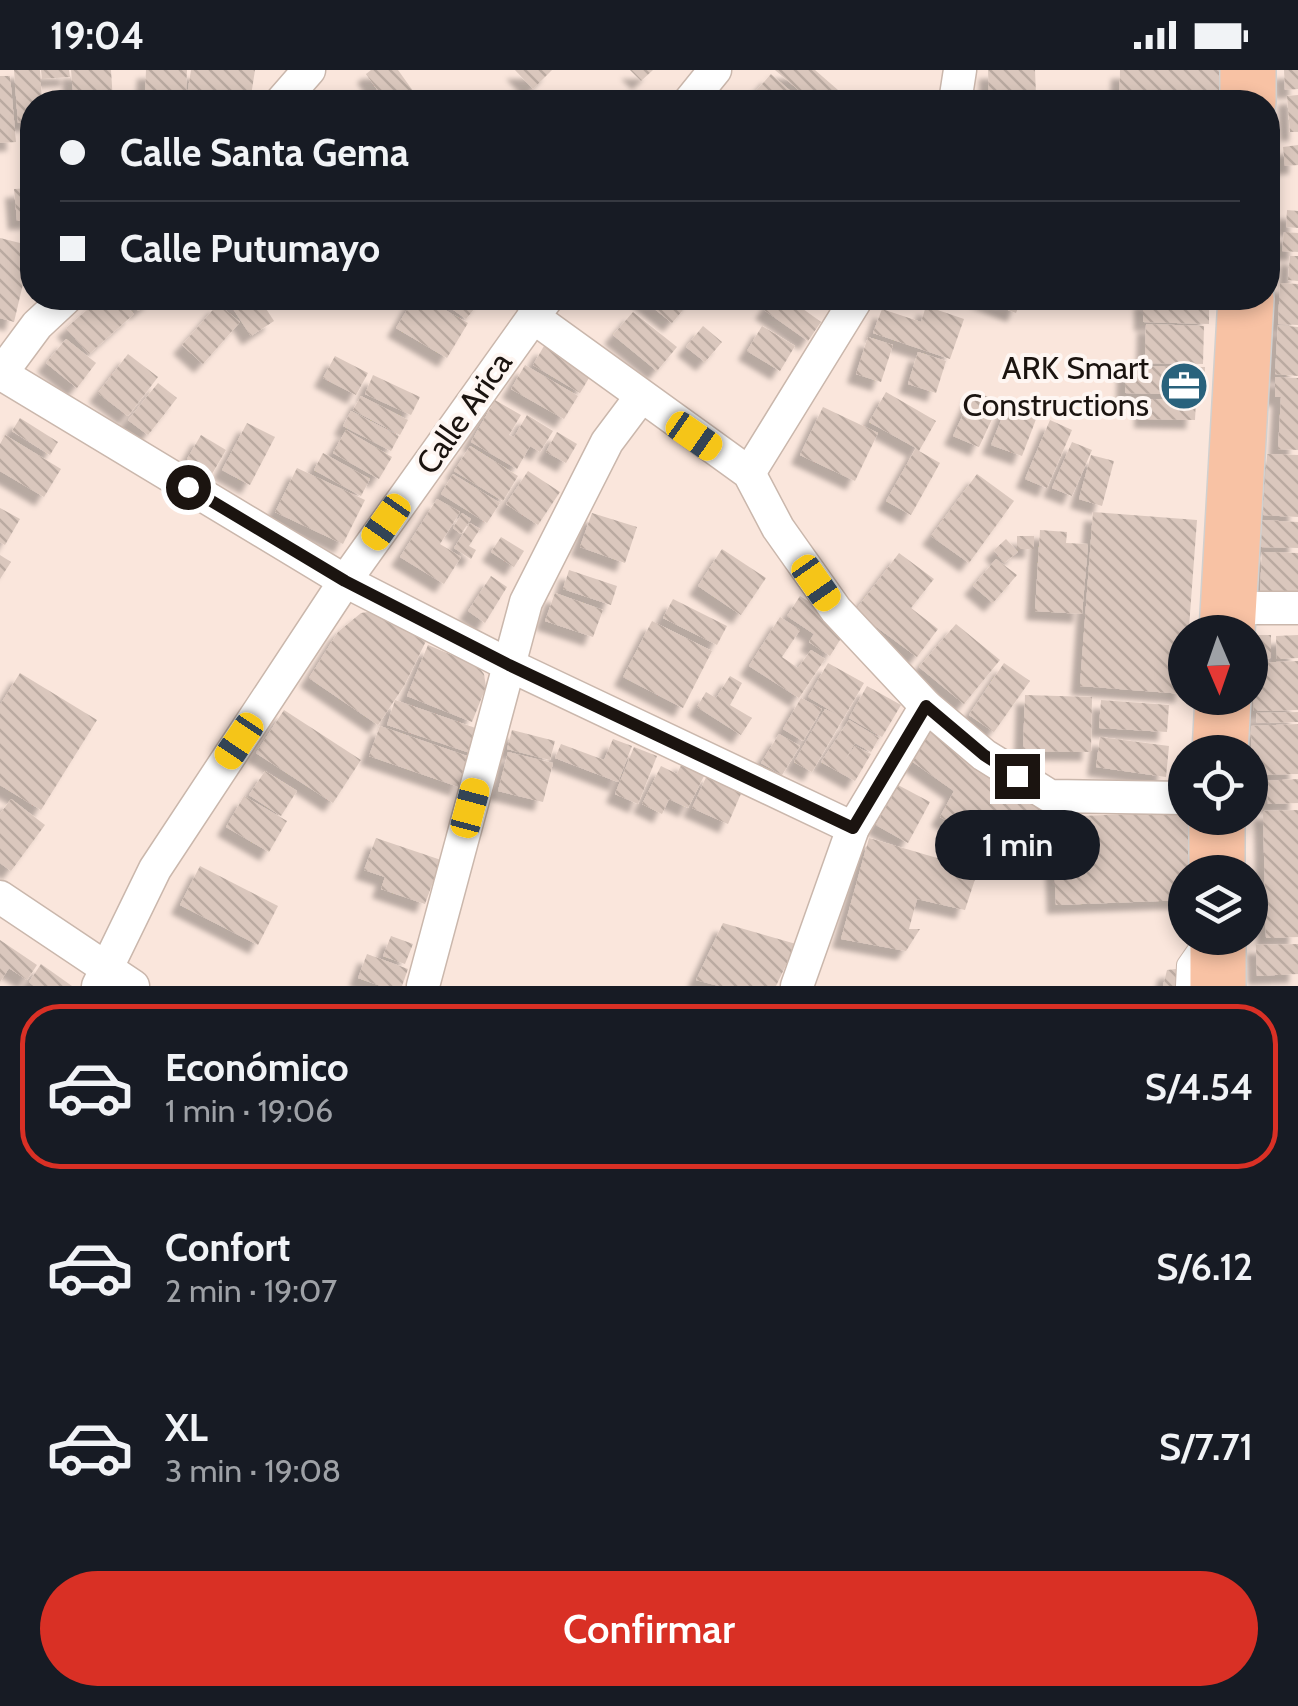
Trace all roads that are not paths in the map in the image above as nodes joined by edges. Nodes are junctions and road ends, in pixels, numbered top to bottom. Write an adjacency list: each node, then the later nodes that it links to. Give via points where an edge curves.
1 (310, 70): 2 (street)
2 (292, 90)
3 (54, 310): 8 (street)
4 (538, 310): 11 (street, Calle Arica)
5 (543, 310): 9 (street)
6 (849, 310): 10 (street)
7 (1245, 310): 13 (highway)
8 (0, 374): 11 (street)
9 (640, 398): 10 (street); 15 (street, via 608,442 526,602)
10 (749, 473): 16 (street, via 778,528 836,610)
11 (345, 581): 15 (street); 22 (street, Calle Arica, via 155,869)
12 (1298, 608): 14 (street)
13 (1228, 615)
14 (1257, 615)
15 (509, 665): 18 (street); 23 (street)
16 (926, 706): 17 (street, via 984,755 1050,796); 18 (street)
17 (1168, 798)
18 (853, 828): 24 (street)
19 (0, 896): 22 (street)
20 (1193, 955): 25 (lane)
21 (1218, 955): 26 (highway)
22 (112, 981)
23 (423, 986)
24 (797, 986)
25 (1185, 986)
26 (1218, 986)

